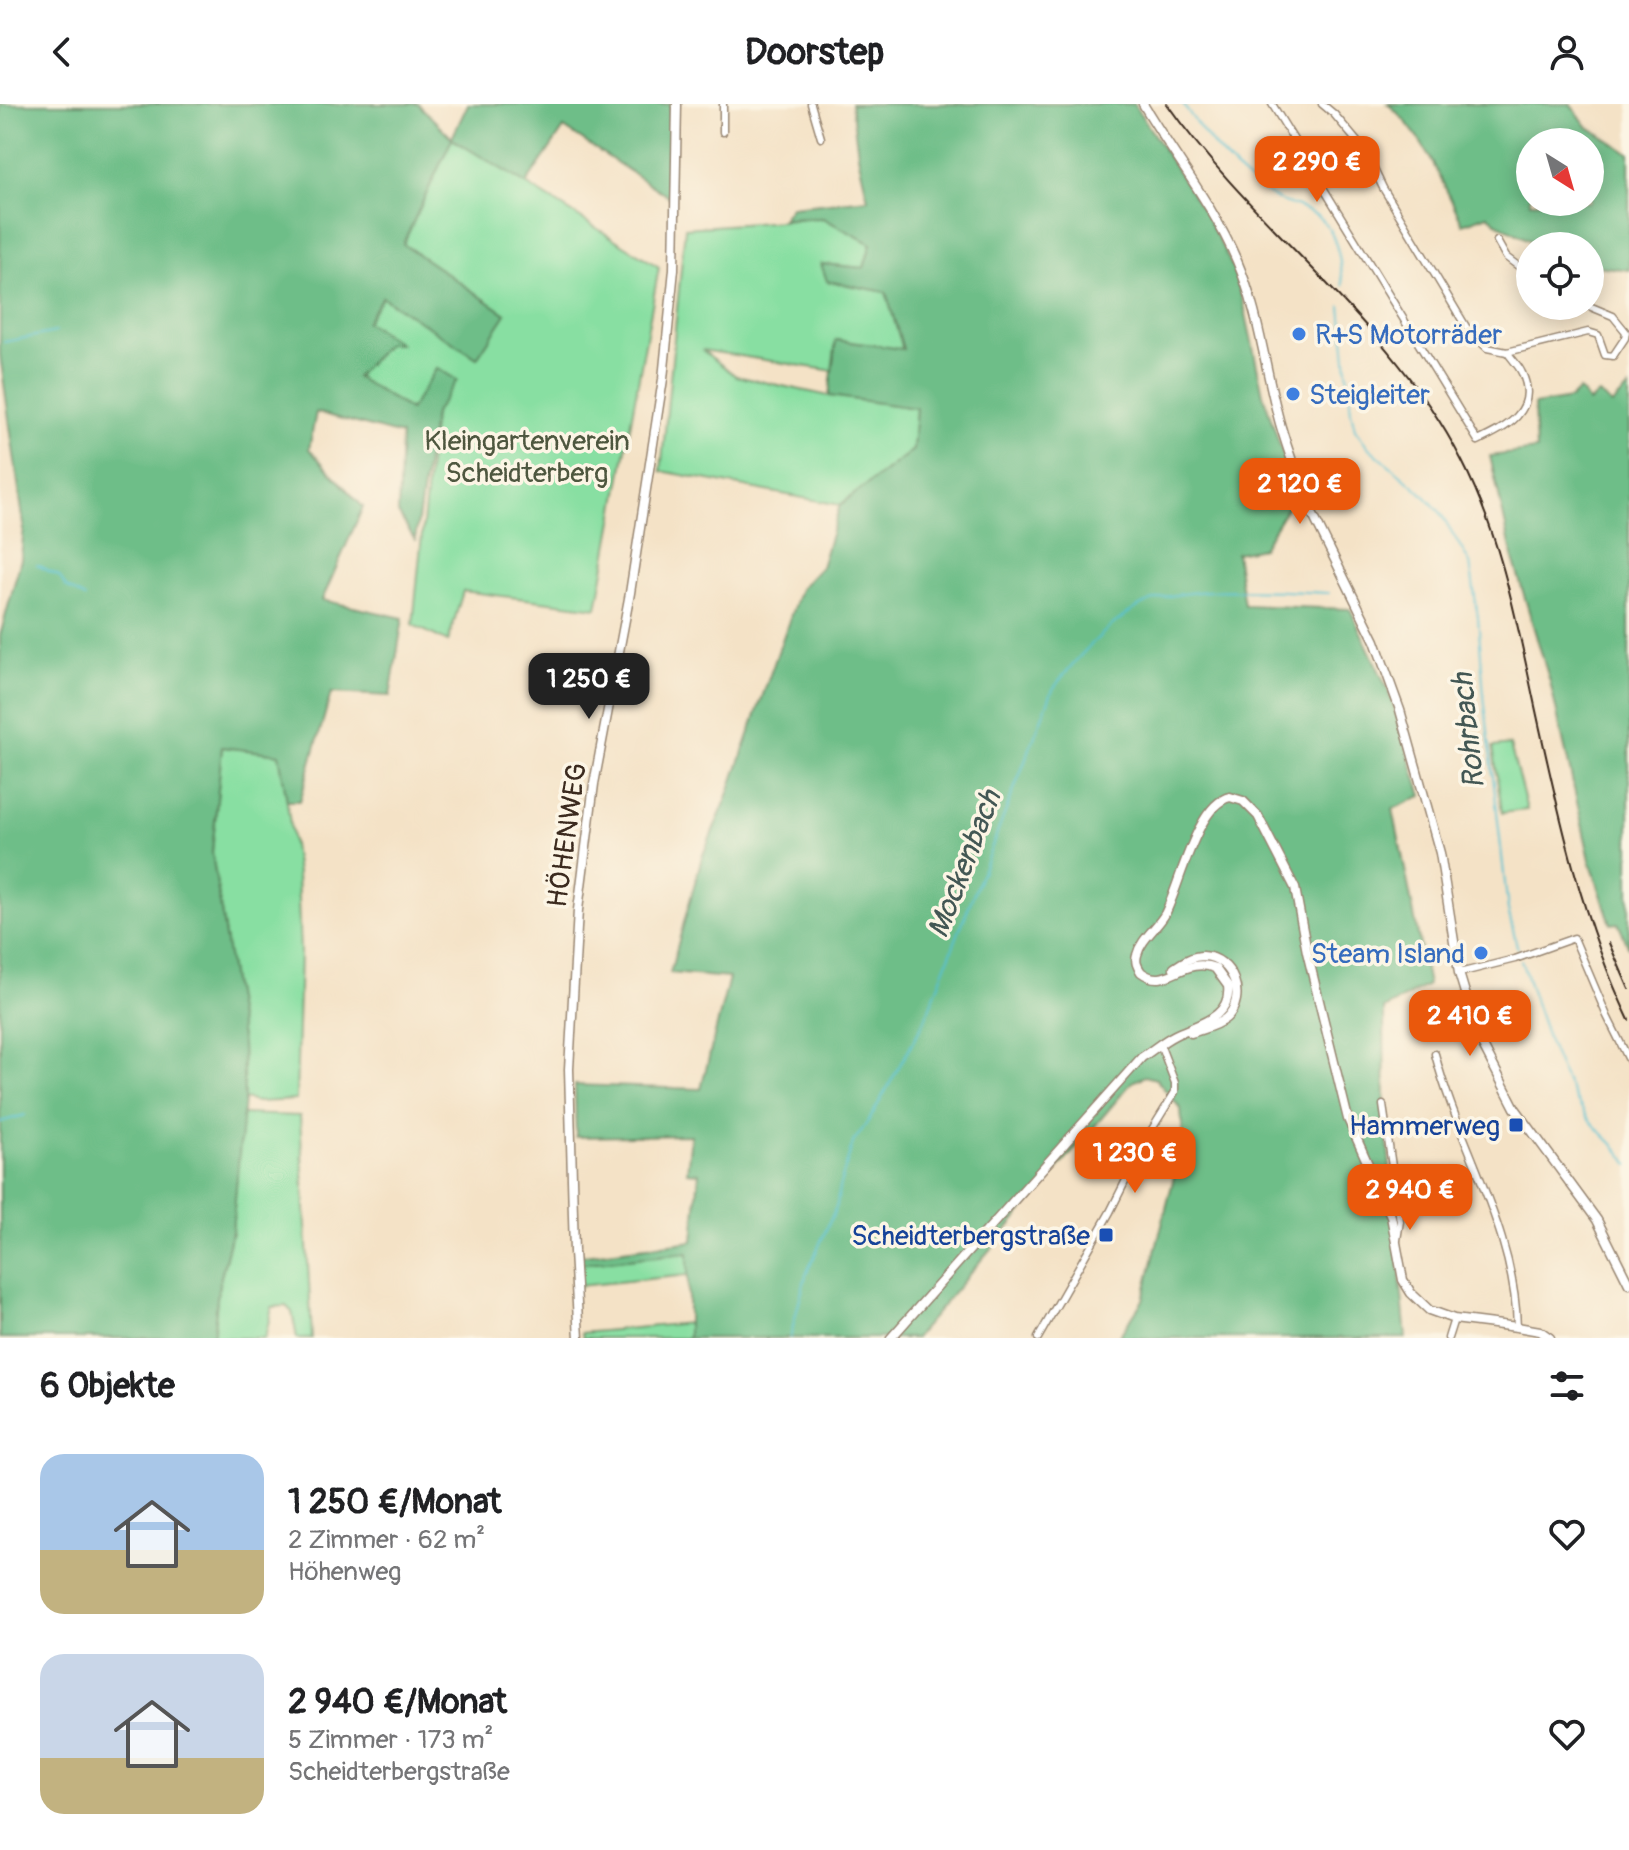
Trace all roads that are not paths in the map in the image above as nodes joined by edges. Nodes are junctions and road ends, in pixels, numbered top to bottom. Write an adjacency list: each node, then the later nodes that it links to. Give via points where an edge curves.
1 (677, 104): 22 (street, HÖHENWEG, via 674,269 663,379 594,784 578,910 569,1069)
2 (723, 104): 7 (street)
3 (811, 104): 8 (street)
4 (1143, 104): 13 (street, via 1213,213 1237,262 1304,495 1381,656 1431,815)
5 (1272, 104): 12 (street, via 1478,441 1508,426 1525,404 1523,374)
6 (1322, 104): 12 (street, via 1365,151 1474,338 1487,348)
7 (723, 132)
8 (821, 138)
9 (1497, 241): 10 (street)
10 (1516, 264)
11 (1604, 312): 12 (street, via 1626,332 1613,356 1605,355 1598,335 1588,332)
12 (1507, 352)
13 (1459, 973): 16 (street, via 1574,938); 19 (street, via 1473,1024 1501,1083 1597,1220)
14 (1160, 1044): 18 (street, via 1222,1012 1229,993 1215,968 1190,966 1154,979 1145,976 1136,960 1167,910 1211,809 1223,799 1237,798 1258,816 1295,888 1348,1119 1391,1216); 23 (street, via 1126,1074); 24 (street, via 1175,1092)
15 (1435, 1054): 21 (street, via 1508,1256)
16 (1629, 1060)
17 (1383, 1105): 18 (street, via 1400,1221)
18 (1396, 1245): 20 (street, via 1411,1293 1429,1310)
19 (1629, 1284)
20 (1454, 1319): 21 (street); 25 (street)
21 (1517, 1327): 26 (street)
22 (579, 1338)
23 (891, 1338)
24 (1038, 1338)
25 (1448, 1338)
26 (1550, 1338)

